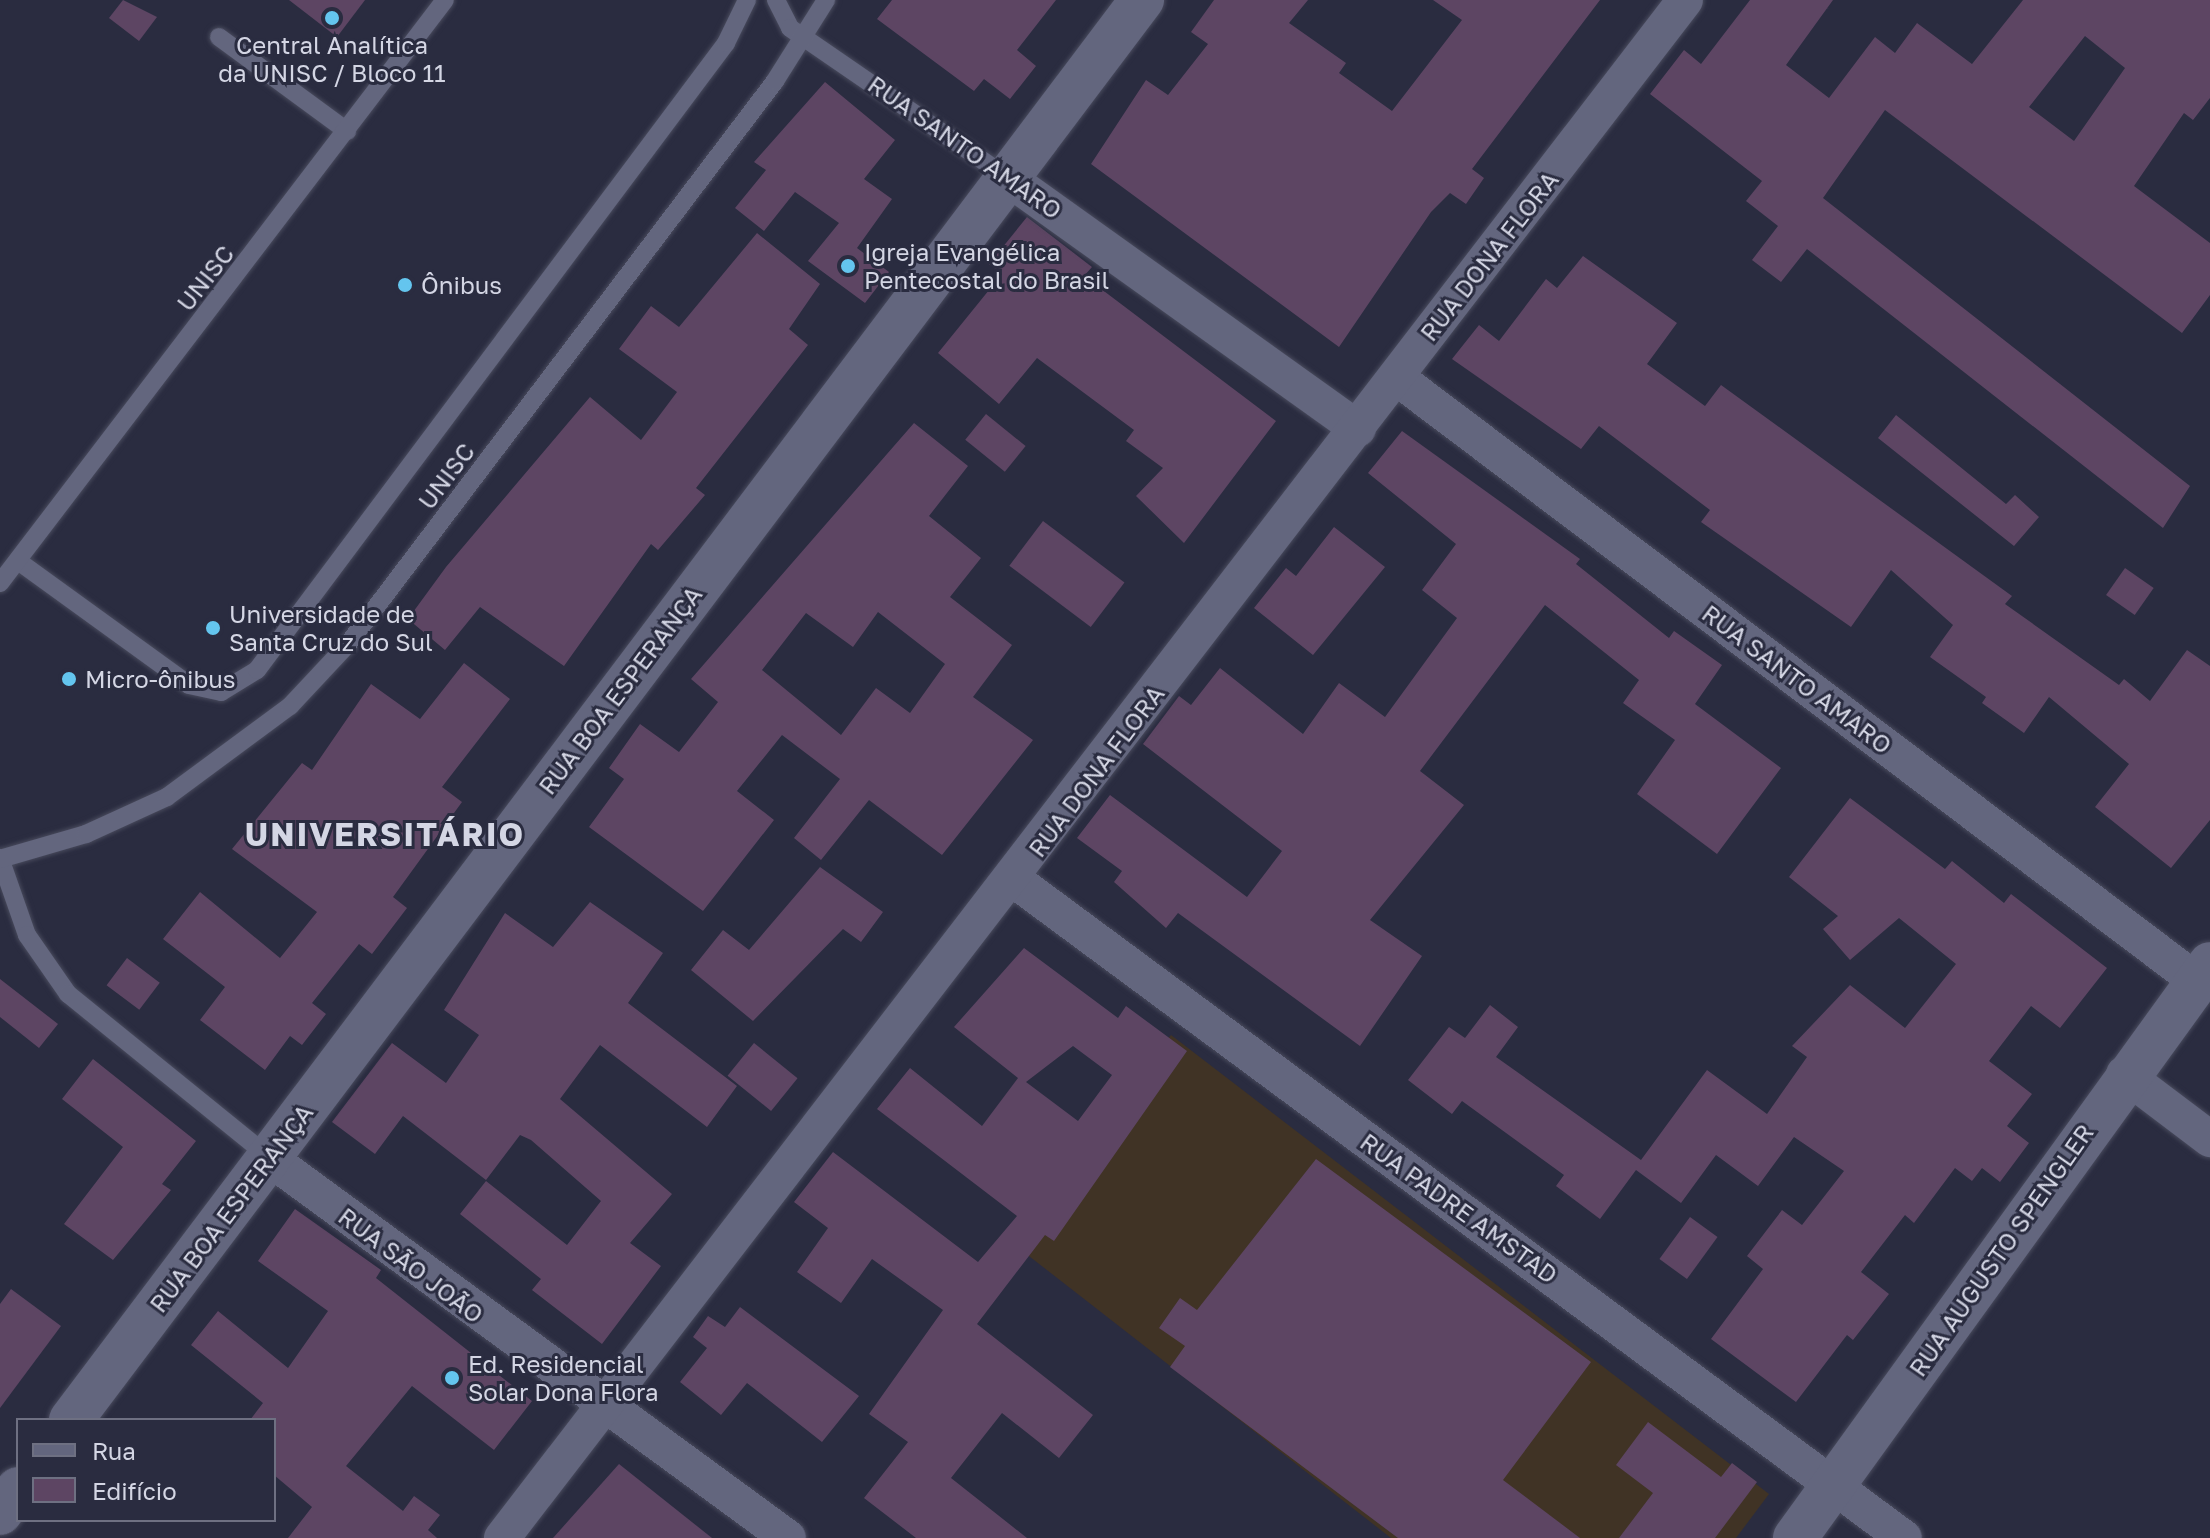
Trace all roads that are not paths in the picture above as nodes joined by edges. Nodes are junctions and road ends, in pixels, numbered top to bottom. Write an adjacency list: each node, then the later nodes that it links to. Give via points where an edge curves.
1 (445, 0): 9 (lane, UNISC)
2 (747, 0): 13 (lane, UNISC, via 726,43 257,670 221,692 189,685)
3 (776, 0): 8 (lane, via 785,22)
4 (826, 0): 8 (lane, UNISC)
5 (1142, 0): 10 (street, RUA BOA ESPERANÇA)
6 (1685, 0): 11 (street, RUA DONA FLORA)
7 (219, 37): 9 (lane)
8 (803, 37): 10 (lane, RUA SANTO AMARO); 15 (lane, UNISC, via 358,631 290,706 167,797 86,834)
9 (347, 131): 13 (lane, UNISC)
10 (1005, 176): 12 (street, RUA SANTO AMARO); 20 (street, RUA BOA ESPERANÇA)
11 (1396, 377): 12 (street, RUA DONA FLORA); 17 (street, RUA SANTO AMARO)
12 (1358, 429): 16 (street, RUA DONA FLORA)
13 (18, 561): 14 (lane, UNISC)
14 (0, 583)
15 (0, 858): 20 (lane, RUA SÃO JOÃO, via 42,965 117,1040)
16 (1013, 879): 21 (street, RUA DONA FLORA); 23 (street, RUA PADRE AMSTAD)
17 (2204, 973): 18 (street, RUA AUGUSTO SPENGLER)
18 (2124, 1074): 19 (street); 23 (street, RUA AUGUSTO SPENGLER)
19 (2210, 1139)
20 (269, 1158): 21 (street, RUA SÃO JOÃO); 22 (street, RUA BOA ESPERANÇA)
21 (601, 1407): 26 (street, RUA DONA FLORA); 27 (street, RUA SÃO JOÃO)
22 (73, 1418)
23 (1835, 1485): 28 (street, RUA AUGUSTO SPENGLER); 29 (street, RUA PADRE AMSTAD)
24 (16, 1492): 25 (street)
25 (0, 1513)
26 (502, 1538)
27 (788, 1538)
28 (1795, 1538)
29 (1904, 1538)

